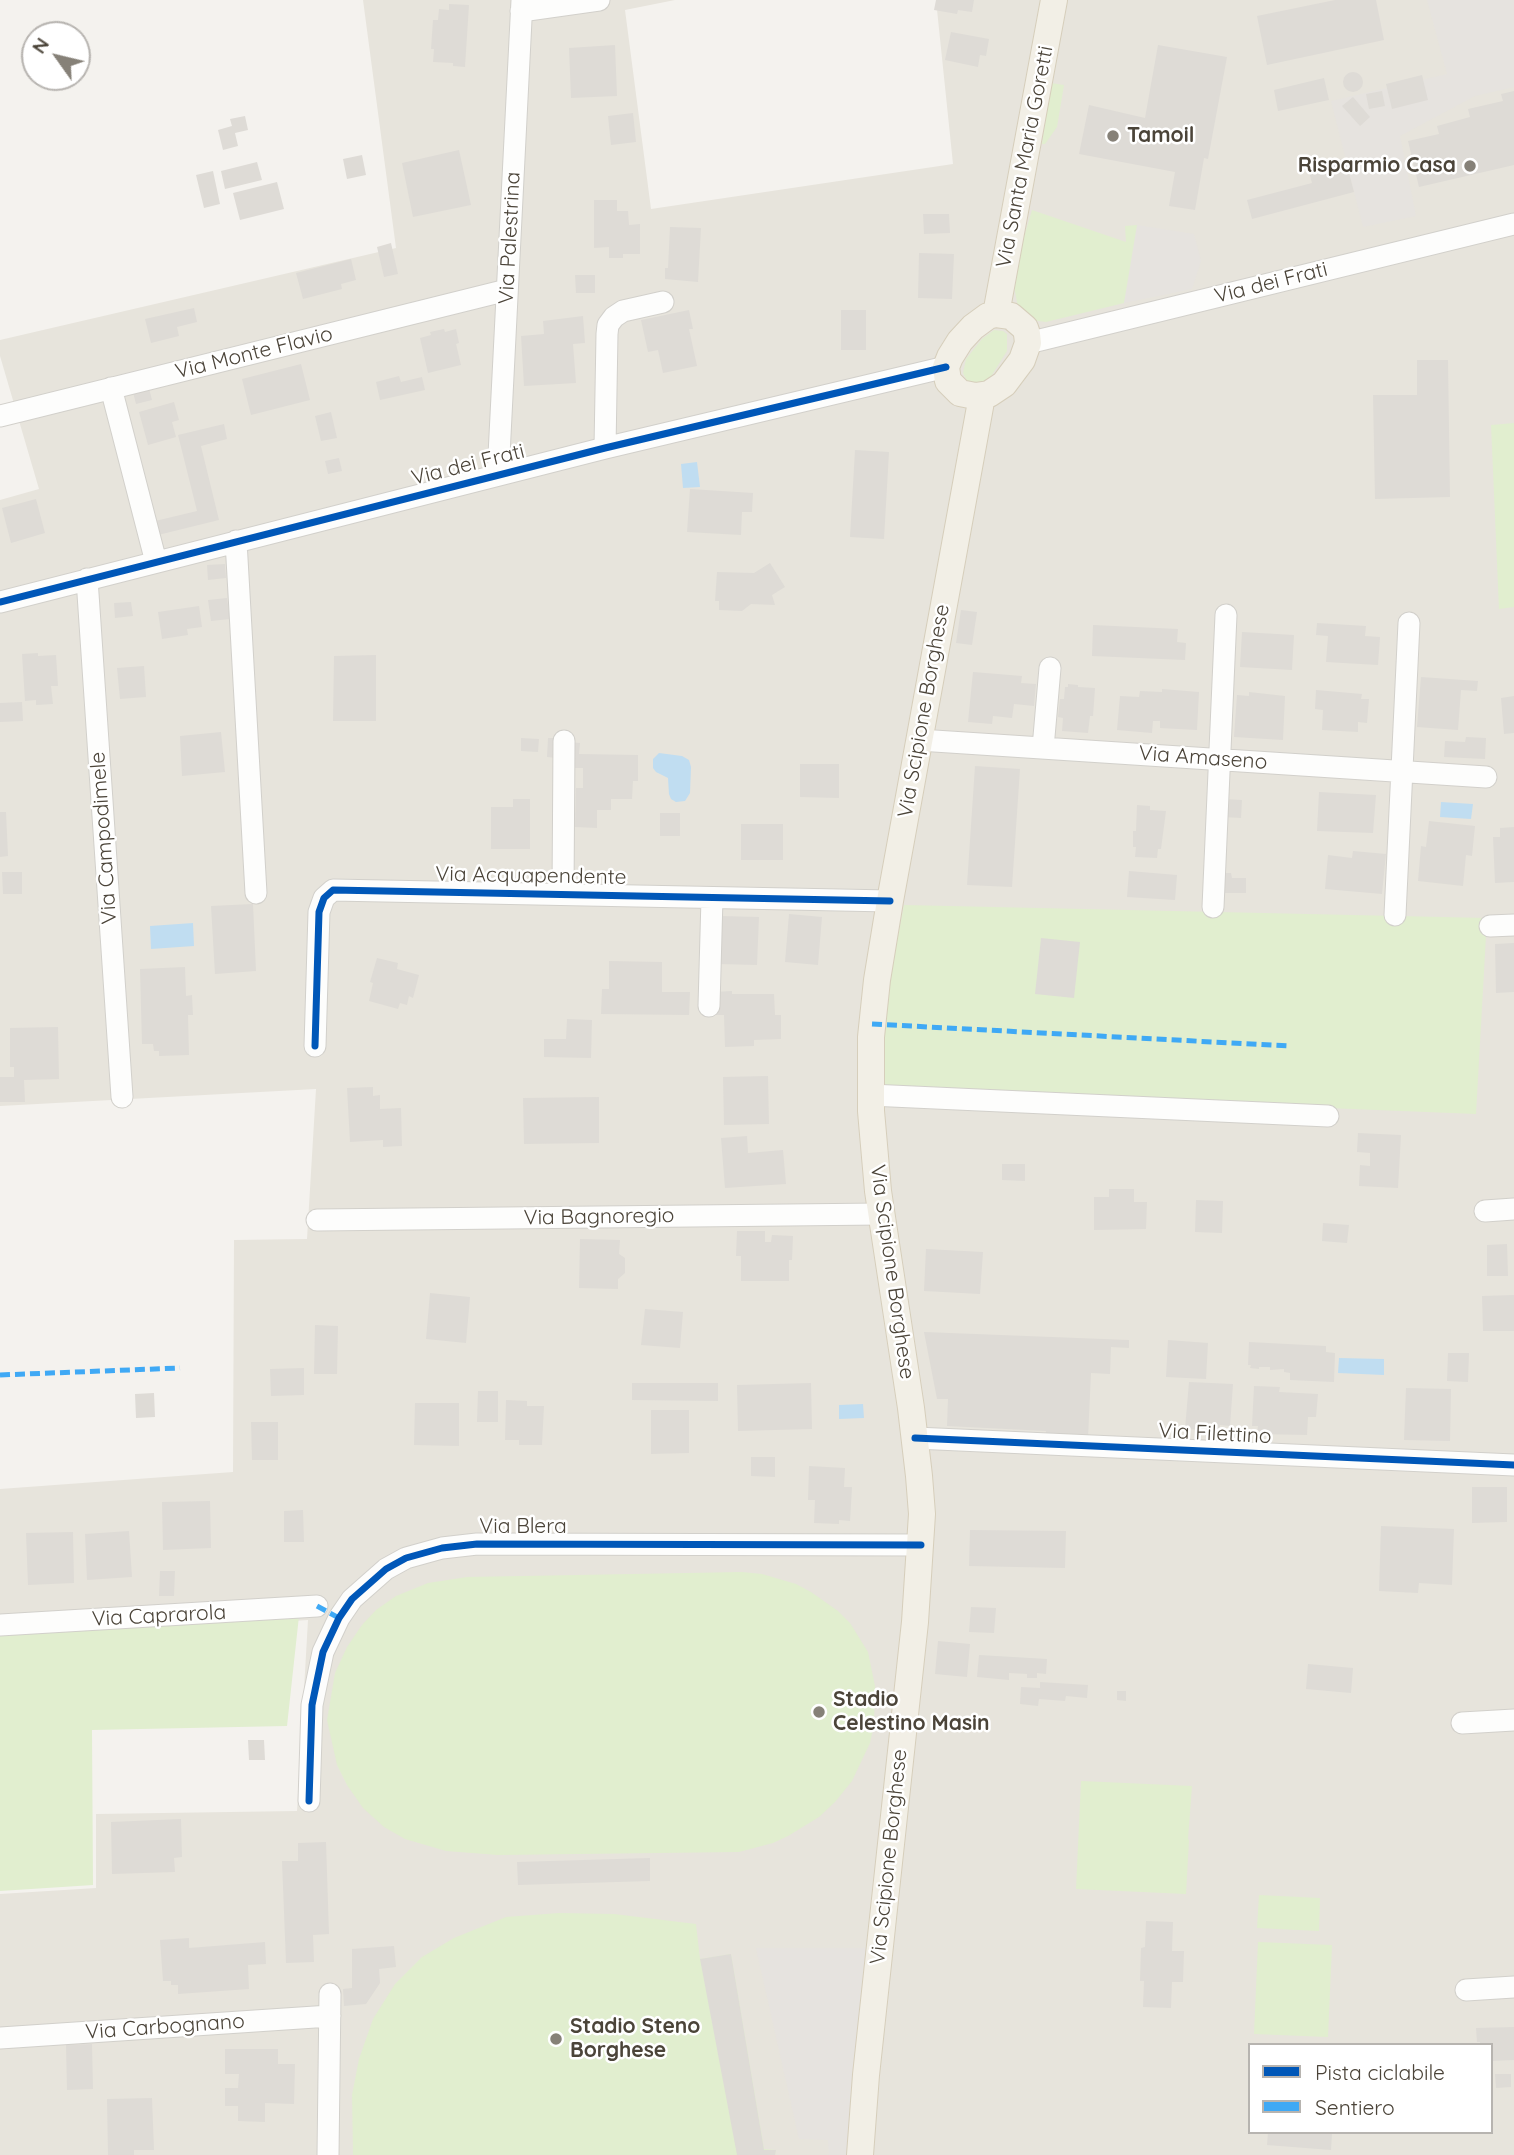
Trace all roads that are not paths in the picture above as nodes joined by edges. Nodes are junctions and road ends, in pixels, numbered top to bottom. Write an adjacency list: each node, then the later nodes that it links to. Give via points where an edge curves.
1 (599, 0): 3 (street)
2 (1055, 0): 7 (main road, Via Santa Maria Goretti)
3 (522, 5): 5 (street, Via Palestrina)
4 (1514, 224): 8 (street, Via dei Frati)
5 (507, 290): 10 (street, Via Monte Flavio); 14 (street, Via Palestrina)
6 (663, 302): 13 (street, via 623,311 608,325)
7 (996, 314): 8 (main road, via 1020,323); 9 (main road, via 966,333)
8 (1028, 343): 11 (main road, via 1011,377)
9 (946, 367): 11 (main road, via 954,390); 13 (street, Via dei Frati)
10 (111, 388): 12 (street, Via Monte Flavio); 16 (street)
11 (982, 396): 22 (main road, Via Scipione Borghese)
12 (0, 416)
13 (605, 448): 14 (street, Via dei Frati)
14 (498, 475): 15 (street, Via dei Frati)
15 (236, 541): 16 (street, Via dei Frati); 28 (street)
16 (156, 562): 17 (street, Via dei Frati)
17 (87, 579): 18 (street, Via dei Frati); 39 (street, Via Campodimele)
18 (0, 601)
19 (1226, 615): 25 (street)
20 (1409, 622): 26 (street)
21 (1050, 668): 24 (street)
22 (919, 740): 24 (street, Via Amaseno); 31 (main road, Via Scipione Borghese)
23 (564, 741): 29 (street)
24 (1043, 748): 25 (street, Via Amaseno)
25 (1220, 760): 26 (street, Via Amaseno); 32 (street)
26 (1401, 771): 27 (street, Via Amaseno); 33 (street)
27 (1486, 777)
28 (256, 892)
29 (563, 894): 30 (street, Via Acquapendente); 37 (street, Via Acquapendente, via 333,890 319,912)
30 (712, 898): 31 (street, Via Acquapendente); 36 (street)
31 (890, 901): 38 (main road, Via Scipione Borghese, via 873,1013)
32 (1213, 907)
33 (1395, 915)
34 (1514, 925): 35 (street)
35 (1490, 926)
36 (709, 1006)
37 (315, 1046)
38 (870, 1095): 40 (street); 43 (main road, Via Scipione Borghese)
39 (122, 1097)
40 (1328, 1116)
41 (1514, 1209): 42 (street)
42 (1485, 1211)
43 (881, 1214): 44 (street, Via Bagnoregio); 45 (main road, Via Scipione Borghese)
44 (317, 1220)
45 (915, 1438): 46 (street, Via Filettino); 47 (main road, Via Scipione Borghese)
46 (1514, 1465)
47 (921, 1545): 52 (street, Via Blera, via 477,1544 406,1558 352,1599 323,1652 311,1716); 59 (main road, Via Scipione Borghese)
48 (317, 1606): 49 (street, Via Caprarola)
49 (0, 1625)
50 (1514, 1720): 51 (street)
51 (1462, 1723)
52 (309, 1801)
53 (1514, 1987): 54 (street)
54 (1466, 1990)
55 (330, 1994): 56 (street)
56 (330, 2016): 57 (street, Via Carbognano); 58 (street)
57 (0, 2038)
58 (328, 2155)
59 (860, 2155)

